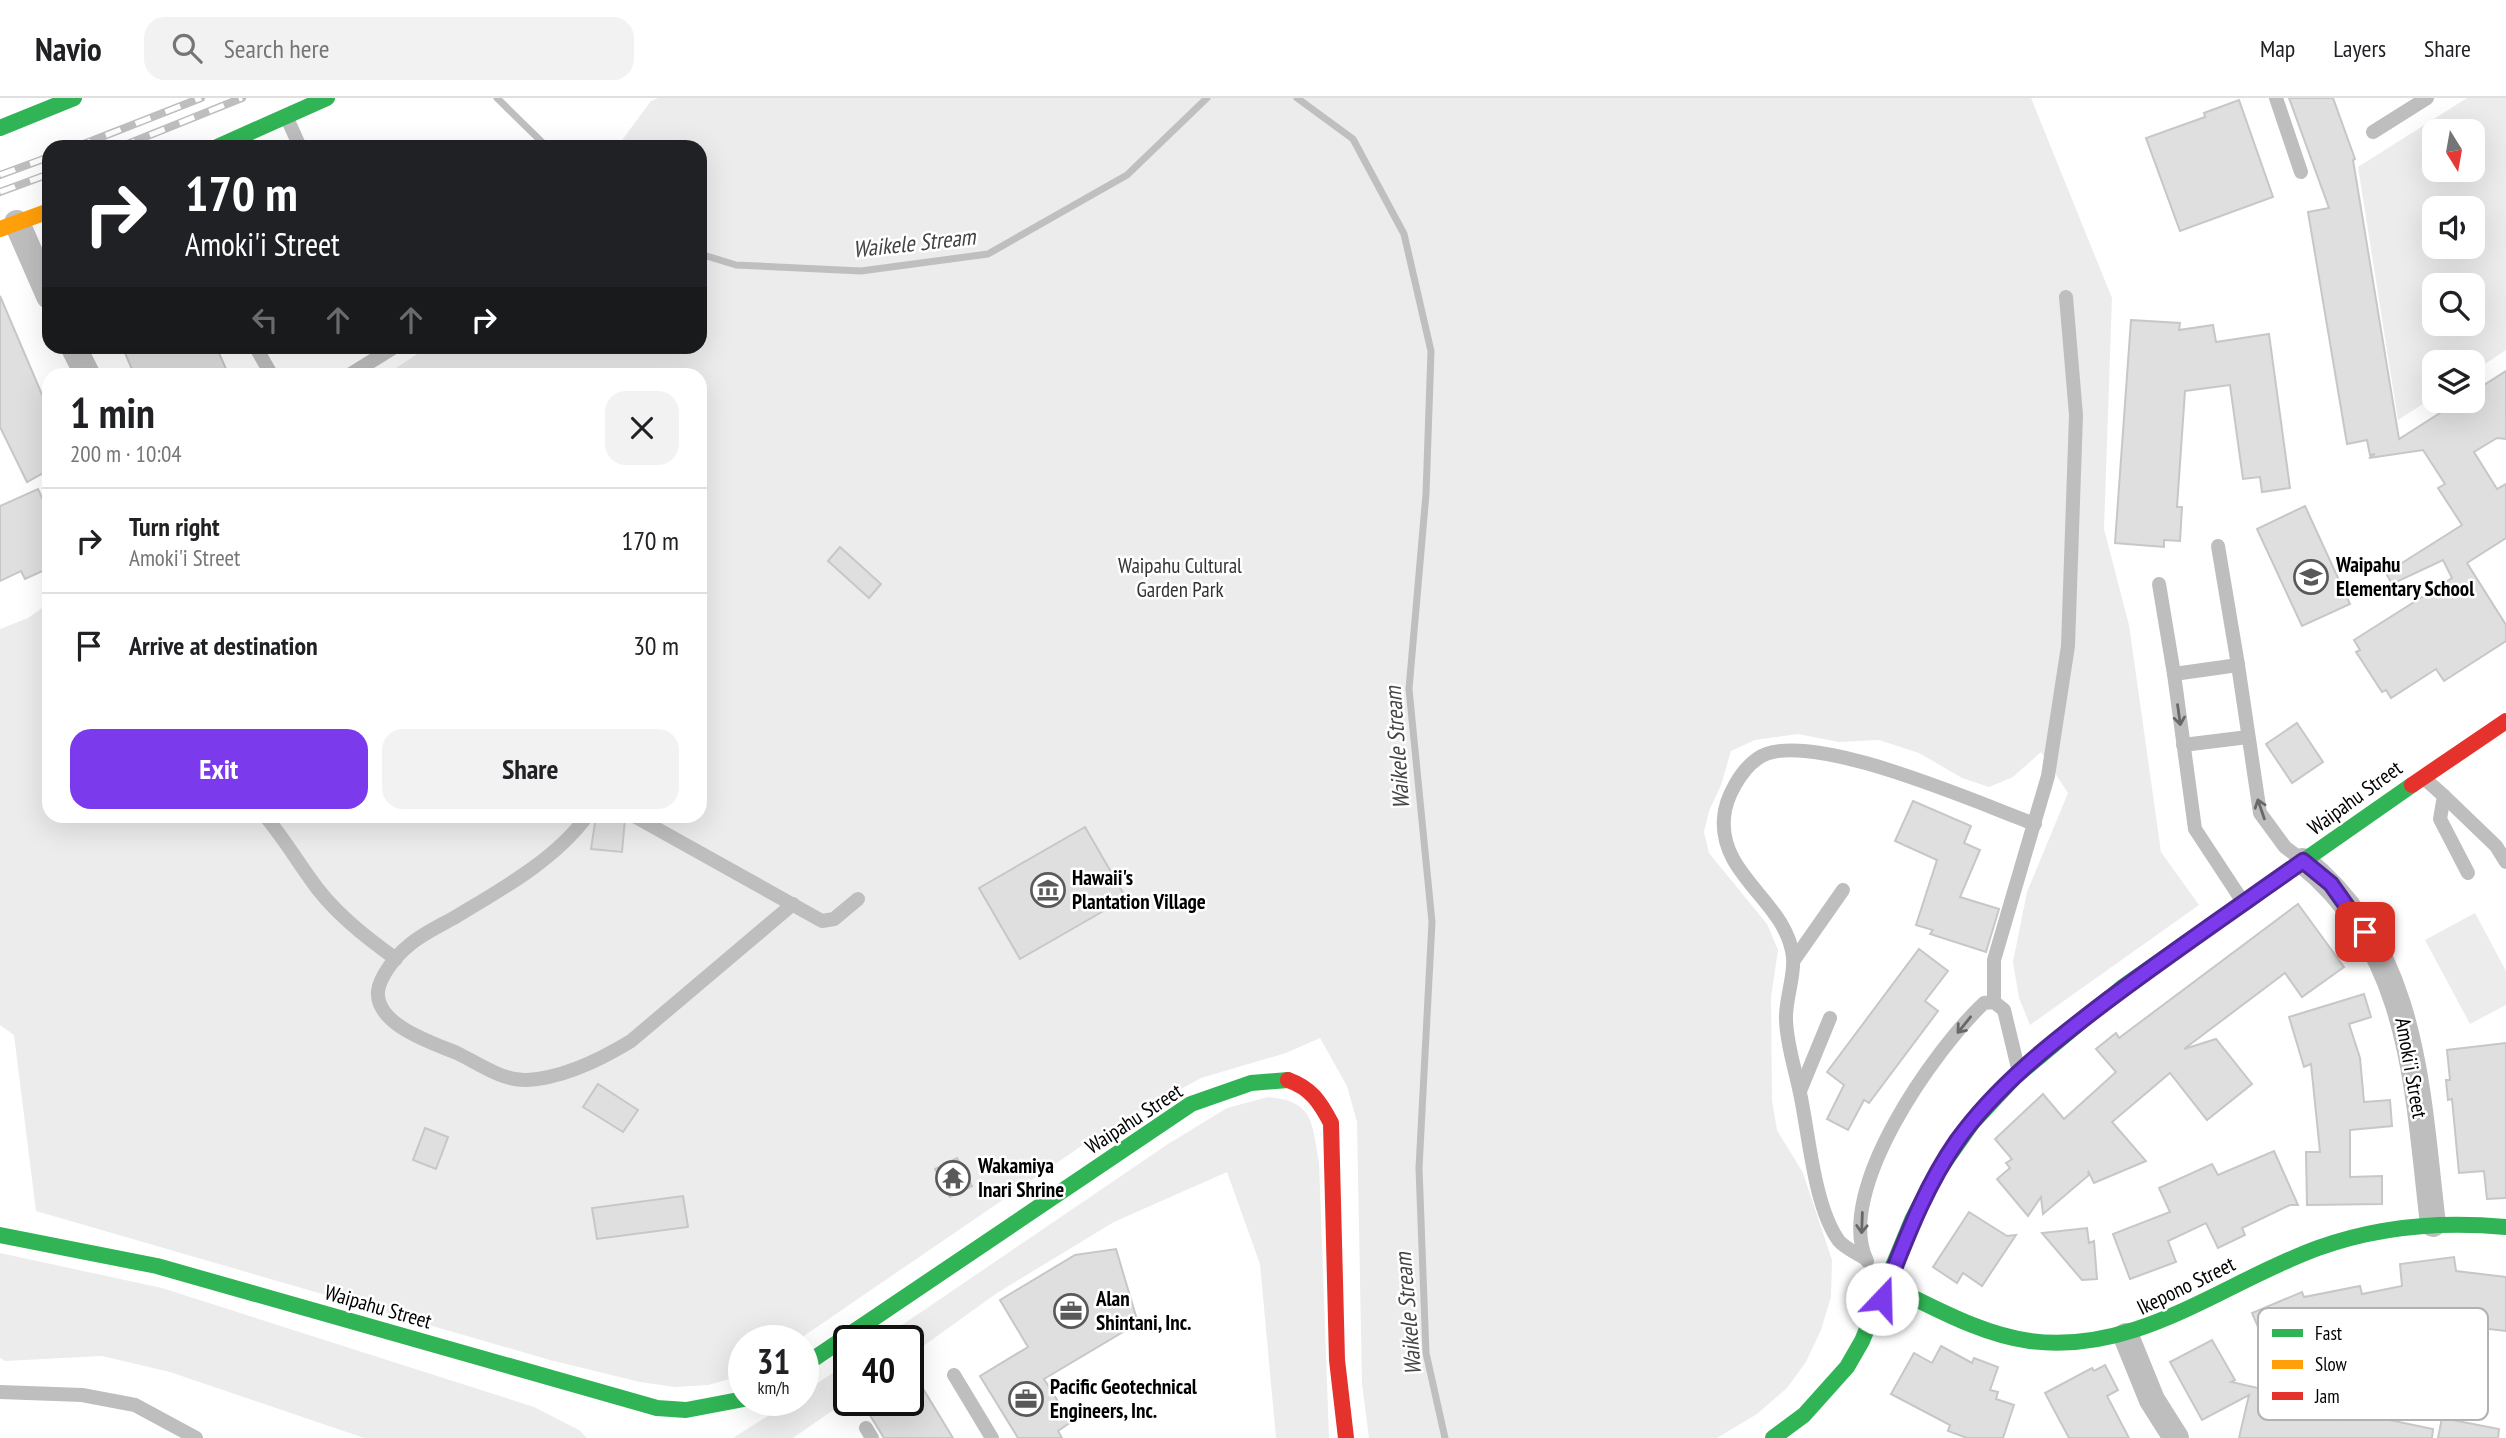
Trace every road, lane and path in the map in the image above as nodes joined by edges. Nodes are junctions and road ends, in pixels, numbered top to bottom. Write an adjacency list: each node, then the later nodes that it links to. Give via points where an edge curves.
1 (74, 98): 6 (street)
2 (327, 98): 5 (street)
3 (2276, 98): 10 (lane)
4 (2427, 98): 7 (lane)
5 (287, 118): 8 (street); 9 (lane)
6 (0, 128)
7 (2373, 132)
8 (235, 140)
9 (297, 140)
10 (2301, 172)
11 (42, 214): 12 (street)
12 (8, 226): 13 (street)
13 (42, 284)
14 (2066, 296): 29 (lane, via 2076,415 2068,646 2050,765)
15 (383, 354): 16 (lane)
16 (361, 368)
17 (2218, 546): 19 (lane)
18 (2159, 584): 20 (lane)
19 (2238, 665): 20 (lane); 22 (lane)
20 (2174, 674): 23 (lane, one-way to 23)
21 (2506, 721): 24 (street, Waipahu Street)
22 (2248, 737): 23 (lane); 30 (lane, one-way to 22, via 2285,847 2260,813)
23 (2183, 745): 35 (lane, via 2195,829)
24 (2421, 776): 25 (lane); 30 (street, Waipahu Street)
25 (2444, 796): 31 (lane, via 2496,846); 32 (lane, via 2440,819)
26 (271, 823): 37 (lane, via 337,909 362,935)
27 (582, 823): 37 (lane, via 527,871)
28 (647, 823): 36 (lane)
29 (2035, 824): 38 (lane, via 1842,755 1799,748 1758,757 1734,786 1723,817 1726,840 1735,866 1780,919); 39 (lane, via 1994,960)
30 (2303, 861): 35 (street, Waipahu Street); 43 (street, Amoki'i Street, via 2331,884 2355,916 2392,984 2412,1051)
31 (2506, 862)
32 (2468, 873)
33 (1843, 890): 38 (lane)
34 (858, 899): 36 (lane, via 834,919 822,921)
35 (2243, 902): 41 (street, Waipahu Street, via 2059,1037)
36 (793, 904): 37 (lane, via 631,1041 606,1057 524,1080 413,1036 395,1022 378,995 379,985)
37 (396, 959)
38 (1794, 960): 42 (lane, via 1786,1018)
39 (1994, 1002): 41 (lane, via 2004,1010); 46 (lane, one-way to 46, via 1984,1003 1973,1013 1919,1080 1881,1150 1863,1192 1861,1241)
40 (1830, 1018): 42 (lane)
41 (2019, 1073): 47 (street, Waipahu Street, via 1958,1140 1933,1179)
42 (1800, 1091): 46 (lane, via 1827,1213 1840,1242)
43 (2433, 1224): 44 (street, Ikepono Street); 48 (street, Ikepono Street, via 2390,1228 2317,1248)
44 (2506, 1227)
45 (0, 1235): 53 (street, Waipahu Street, via 157,1266)
46 (1866, 1259): 47 (lane)
47 (1888, 1285): 48 (street, Ikepono Street, via 2007,1337 2062,1343); 58 (street, Waipahu Street, via 1846,1371 1813,1408)
48 (2126, 1336): 59 (street, via 2152,1400)
49 (819, 1355): 57 (street, Waipahu Street, via 1191,1104 1276,1079 1313,1089 1324,1102 1331,1123 1338,1253 1337,1351)
50 (954, 1375): 56 (lane)
51 (0, 1392): 55 (lane, via 82,1395 135,1405)
52 (728, 1402): 53 (street, Waipahu Street, via 686,1410)
53 (657, 1408): 54 (street)
54 (651, 1428)
55 (196, 1438)
56 (992, 1438)
57 (1346, 1438)
58 (1773, 1438)
59 (2176, 1438)

